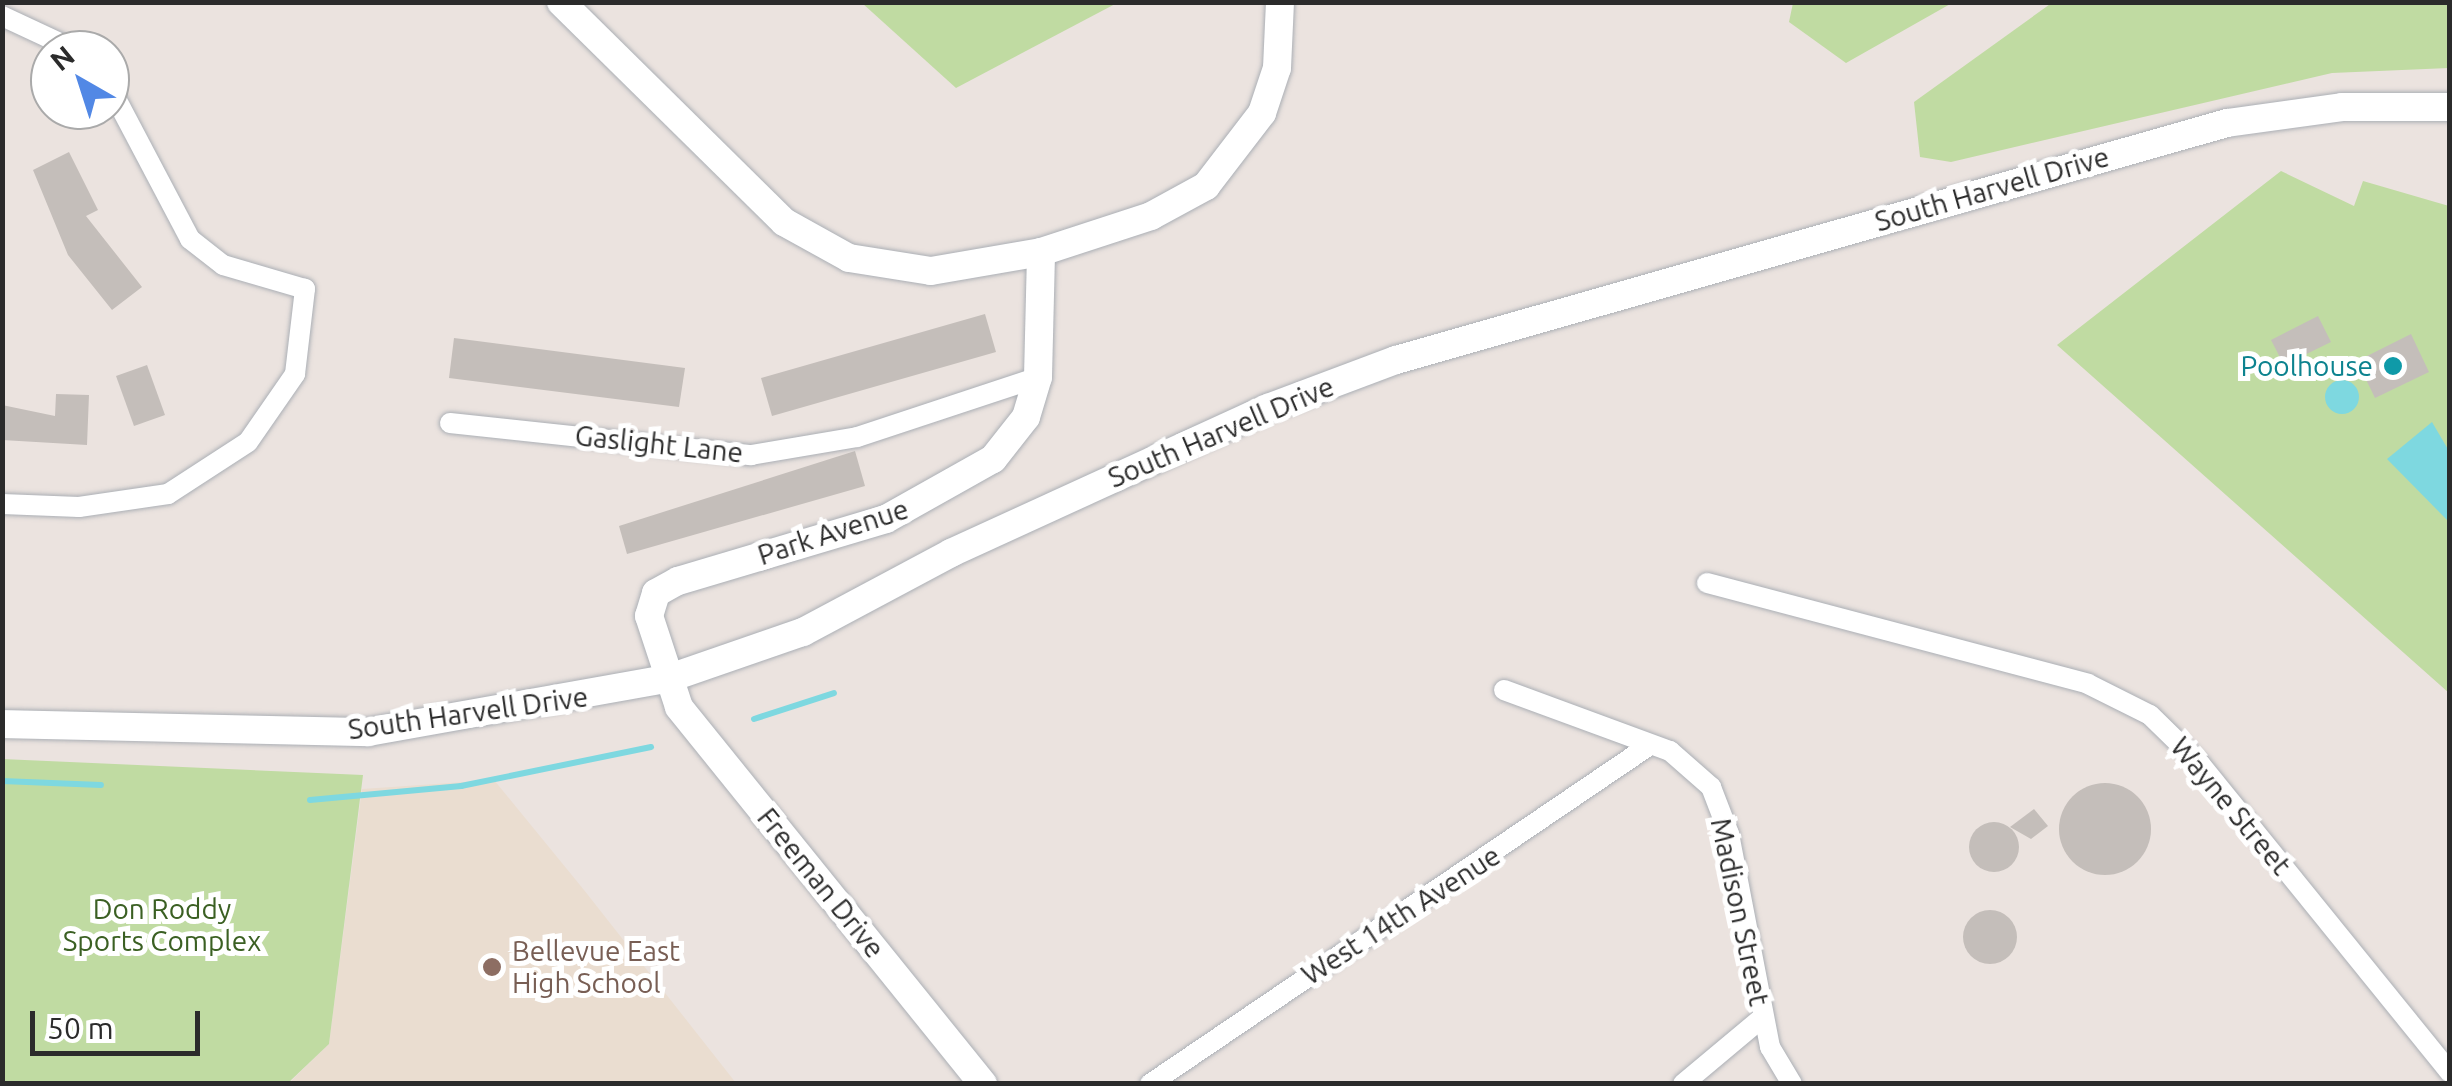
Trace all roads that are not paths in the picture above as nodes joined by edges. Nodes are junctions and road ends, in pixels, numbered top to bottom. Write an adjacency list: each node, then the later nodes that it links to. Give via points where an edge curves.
1 (561, 2): 7 (main road, via 743,187 824,247 931,271)
2 (1280, 2): 7 (main road, via 1270,94 1229,164 1151,216)
3 (2, 16): 4 (street)
4 (32, 30)
5 (2450, 106): 12 (main road, South Harvell Drive, via 2342,107 2227,123 1396,360 1268,408 951,552 802,632)
6 (130, 125): 10 (street, via 190,239 223,265 305,289 295,374 248,442 168,494 79,507)
7 (1042, 252): 8 (main road, Park Avenue)
8 (1038, 377): 9 (street, Gaslight Lane, via 857,437 750,455); 12 (main road, Park Avenue, via 1013,438 958,484 886,519 656,594 651,635)
9 (450, 423)
10 (2, 504)
11 (1707, 584): 17 (street, Wayne Street, via 2088,684 2150,715 2201,765)
12 (667, 679): 14 (main road, South Harvell Drive, via 368,732); 18 (main road, Freeman Drive, via 679,707)
13 (1504, 690): 15 (street, Madison Street)
14 (2, 724)
15 (1650, 745): 16 (street, Madison Street, via 1696,766 1711,787 1729,834); 19 (street, West 14th Avenue)
16 (1762, 1018): 20 (street); 21 (street, Madison Street)
17 (2450, 1073)
18 (983, 1084)
19 (1150, 1084)
20 (1683, 1084)
21 (1792, 1084)

